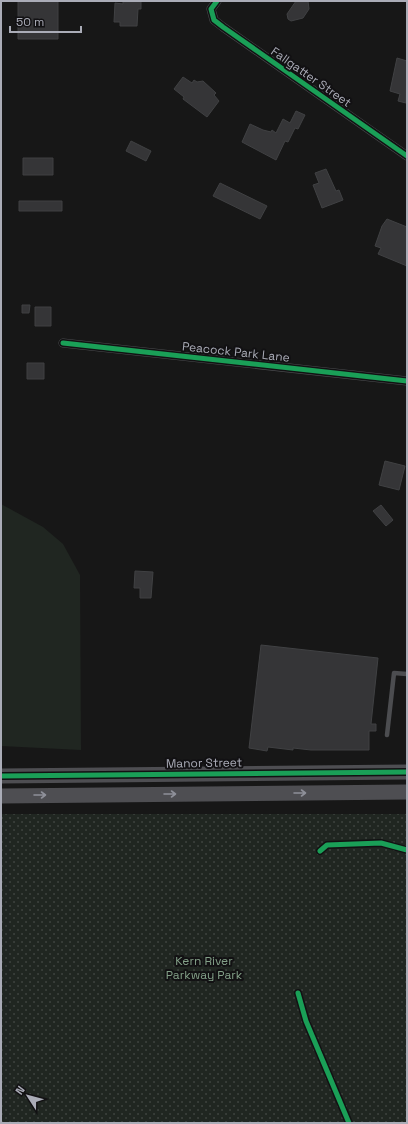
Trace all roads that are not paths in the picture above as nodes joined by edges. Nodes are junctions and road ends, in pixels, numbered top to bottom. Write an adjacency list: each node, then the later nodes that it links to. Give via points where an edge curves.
1 (217, 1): 2 (street, Fallgatter Street, via 211,9 214,20)
2 (407, 156)
3 (63, 343): 4 (street, Peacock Park Lane)
4 (407, 381)
5 (407, 674): 6 (lane, via 394,673)
6 (387, 735)
7 (407, 772): 8 (main road, Manor Street)
8 (1, 776)
9 (407, 792): 10 (main road, one-way to 9)
10 (1, 796)

